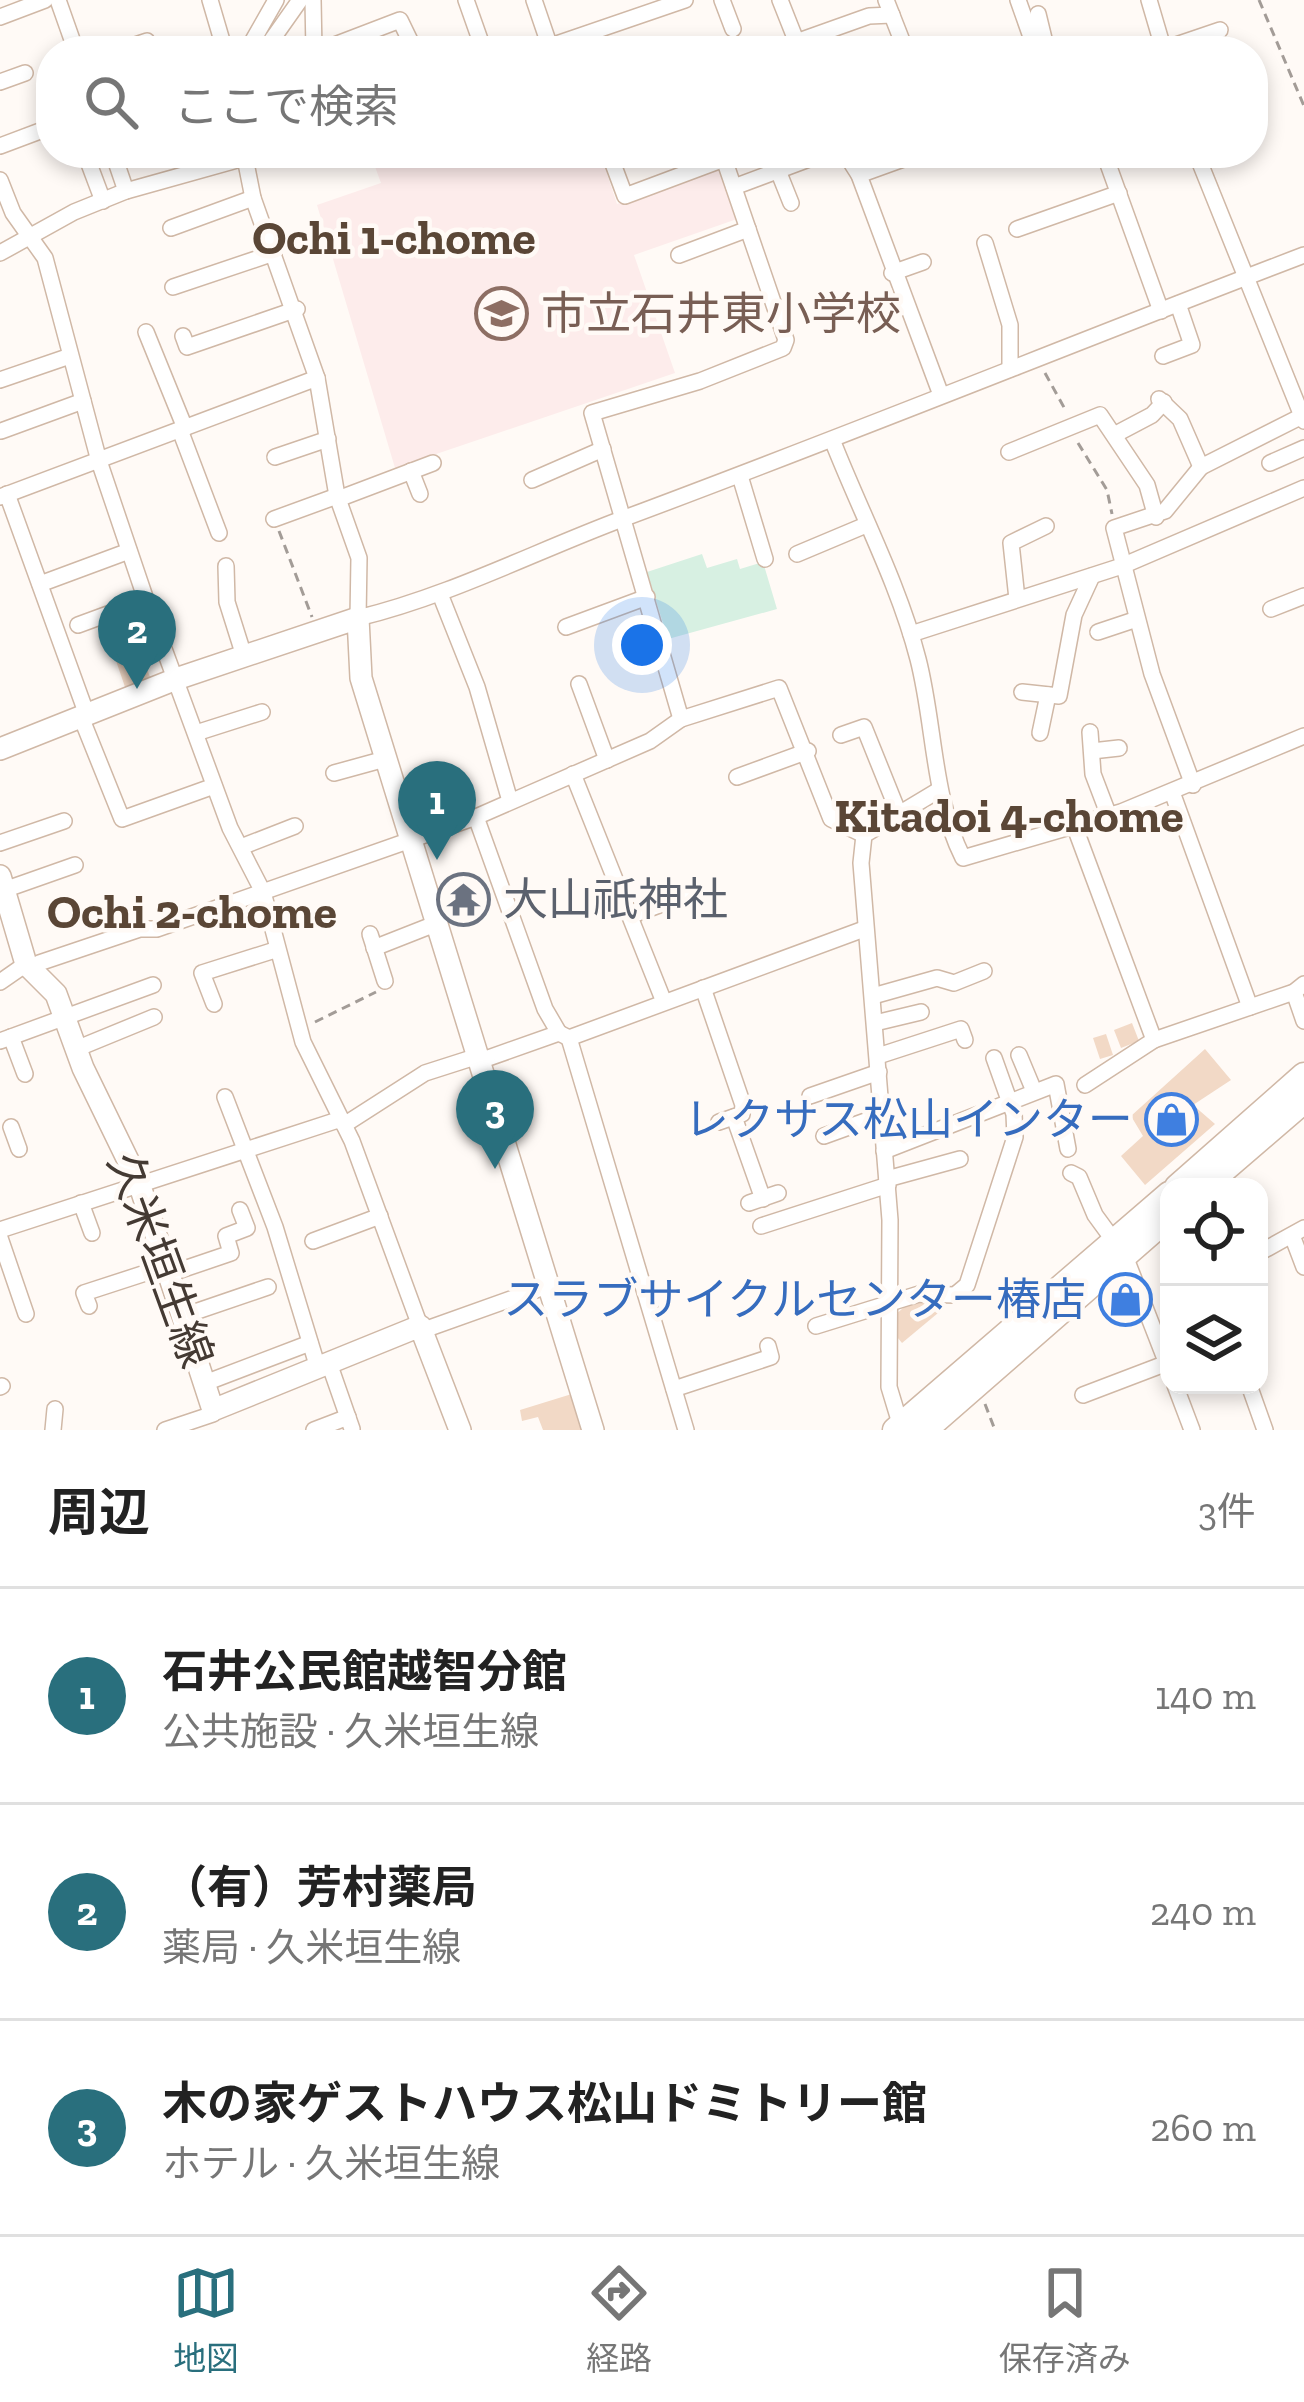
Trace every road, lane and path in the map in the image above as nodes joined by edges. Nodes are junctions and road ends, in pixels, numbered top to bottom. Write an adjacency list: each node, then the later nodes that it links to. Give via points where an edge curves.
1 (45, 0): 17 (street)
2 (58, 0): 21 (street)
3 (210, 0): 22 (street)
4 (276, 0): 23 (street)
5 (300, 0): 24 (street)
6 (313, 0): 25 (street)
7 (466, 0): 28 (street)
8 (534, 0): 29 (street)
9 (685, 0): 15 (street)
10 (722, 0): 19 (street)
11 (780, 0): 31 (street)
12 (1018, 0): 18 (street)
13 (1149, 0): 36 (street)
14 (1259, 0): 40 (path)
15 (658, 5): 30 (street)
16 (889, 8): 32 (street); 33 (street)
17 (0, 17)
18 (1033, 19): 34 (street); 35 (street)
19 (733, 29)
20 (1220, 30): 37 (street)
21 (71, 36)
22 (221, 36)
23 (256, 36)
24 (275, 36)
25 (316, 36)
26 (357, 36): 27 (street, via 400,20)
27 (408, 36)
28 (479, 36)
29 (541, 36)
30 (591, 36)
31 (793, 36)
32 (824, 36)
33 (900, 36)
34 (1035, 36)
35 (1040, 36)
36 (1160, 36)
37 (1203, 36)
38 (25, 73): 39 (street)
39 (0, 82)
40 (1304, 106)
41 (36, 133): 42 (street)
42 (25, 137): 43 (street); 44 (street)
43 (0, 146)
44 (32, 155)
45 (91, 168): 66 (street)
46 (118, 168): 63 (street)
47 (204, 168): 63 (street)
48 (247, 168): 65 (street)
49 (615, 168): 59 (street, via 626,196)
50 (691, 168): 59 (street)
51 (700, 168): 59 (street)
52 (727, 168): 62 (street)
53 (784, 168): 58 (street)
54 (854, 168): 60 (street)
55 (878, 168): 60 (street)
56 (1109, 168): 64 (street)
57 (1202, 168): 79 (street)
58 (778, 170): 62 (street); 67 (street)
59 (692, 171)
60 (859, 176): 78 (street)
61 (0, 179): 71 (street)
62 (734, 187): 69 (street)
63 (126, 191): 66 (street)
64 (1118, 194): 70 (street); 83 (street)
65 (253, 198): 68 (street); 74 (street)
66 (103, 200): 71 (street)
67 (791, 202)
68 (171, 228)
69 (748, 229): 75 (street); 102 (street, via 784,348 592,413)
70 (1017, 229)
71 (29, 235): 73 (street); 86 (street, via 45,259)
72 (985, 243): 89 (street, via 1010,325)
73 (0, 253)
74 (274, 253): 80 (street); 82 (street)
75 (679, 255)
76 (1304, 256): 79 (street)
77 (923, 262): 78 (street)
78 (892, 273): 92 (street)
79 (1244, 278): 81 (street); 94 (street)
80 (173, 287)
81 (1178, 304): 83 (street); 87 (street, via 1192,345)
82 (297, 309): 85 (street, via 187,346); 90 (street)
83 (1160, 311): 88 (street)
84 (146, 332): 96 (street)
85 (183, 337)
86 (70, 356): 91 (street); 93 (street)
87 (1163, 356)
88 (1032, 360): 89 (street); 95 (path)
89 (1010, 369): 92 (street)
90 (317, 378): 96 (street); 99 (street)
91 (0, 380)
92 (940, 395): 100 (street)
93 (82, 401): 97 (street); 105 (street)
94 (1303, 418): 108 (street)
95 (1071, 424): 98 (street, via 1100,415); 103 (street); 122 (path, via 1107,490)
96 (183, 429): 105 (street); 119 (street)
97 (1, 430)
98 (1116, 434): 108 (street, via 1152,415 1161,400 1180,419); 116 (street)
99 (328, 439): 104 (street); 115 (street)
100 (832, 442): 110 (street); 120 (street)
101 (1304, 448): 107 (street)
102 (603, 449): 111 (street); 117 (street)
103 (1009, 452)
104 (274, 457)
105 (99, 461): 114 (street); 123 (street)
106 (434, 463): 109 (street)
107 (1270, 463)
108 (1201, 467): 116 (street)
109 (411, 471): 113 (street); 115 (street)
110 (740, 476): 117 (street); 125 (street)
111 (532, 480)
112 (1304, 488): 127 (street)
113 (420, 494)
114 (4, 496): 129 (street)
115 (338, 497): 118 (street); 136 (street, via 359,558)
116 (1156, 517): 122 (street)
117 (625, 518): 130 (street); 132 (street)
118 (274, 519): 140 (path)
119 (211, 526)
120 (866, 526): 124 (street); 142 (street)
121 (1046, 526): 133 (street, via 1011,543)
122 (1114, 528): 127 (street)
123 (129, 551): 129 (street); 134 (street)
124 (797, 554)
125 (765, 559)
126 (226, 566): 143 (street, via 227,602)
127 (1123, 566): 128 (street); 137 (street)
128 (1092, 576): 133 (street); 147 (street, via 1061,646 1058,697)
129 (40, 584): 149 (street)
130 (440, 594): 136 (street); 169 (street)
131 (1304, 596): 135 (street)
132 (646, 597): 139 (street); 150 (street)
133 (1017, 599): 142 (street)
134 (146, 600): 138 (street); 144 (street)
135 (1271, 609)
136 (358, 618): 140 (main road); 160 (main road, via 356,658)
137 (1137, 620): 141 (street); 165 (street)
138 (78, 625)
139 (566, 627)
140 (317, 630): 143 (main road)
141 (1098, 632)
142 (911, 634): 167 (street)
143 (244, 656): 144 (main road)
144 (176, 679): 149 (main road); 152 (street)
145 (579, 684): 161 (street)
146 (1022, 692): 147 (street)
147 (1048, 695): 153 (street)
148 (262, 712): 152 (street)
149 (84, 716): 157 (main road); 166 (street, via 122,819)
150 (681, 719): 158 (street, via 779,688); 161 (street)
151 (1090, 732): 159 (street)
152 (196, 733): 166 (street)
153 (1040, 733)
154 (841, 735): 170 (street, via 864,727)
155 (1304, 736): 165 (street)
156 (1119, 748): 159 (street)
157 (0, 749)
158 (808, 751): 164 (street); 176 (street, via 831,819)
159 (1092, 751): 171 (street)
160 (386, 758): 162 (street); 177 (main road)
161 (607, 760): 163 (street)
162 (334, 773)
163 (573, 774): 169 (street); 184 (street)
164 (736, 777)
165 (1193, 784): 168 (street)
166 (214, 786): 179 (street)
167 (939, 790): 170 (street); 174 (street, via 963,858)
168 (1172, 792): 171 (street); 198 (street)
169 (510, 801): 172 (street)
170 (899, 814): 176 (street)
171 (1109, 816): 174 (street)
172 (476, 817): 177 (street); 205 (street, via 545,1009)
173 (64, 820): 178 (street)
174 (1074, 825): 208 (street)
175 (296, 826): 179 (street)
176 (864, 835): 186 (street)
177 (411, 841): 182 (street); 185 (main road)
178 (0, 843)
179 (241, 847): 182 (street)
180 (75, 865): 181 (street)
181 (1, 883): 188 (main road, 久米垣生線)
182 (263, 892): 187 (street); 188 (street)
183 (682, 896): 184 (street)
184 (630, 916): 196 (street)
185 (435, 924): 191 (street, via 372,941); 212 (main road)
186 (864, 929): 193 (street); 195 (street)
187 (275, 950): 197 (street, via 202,973); 204 (street)
188 (31, 967): 190 (street); 200 (main road, 久米垣生線)
189 (984, 971): 195 (street, via 956,989 937,978)
190 (0, 982)
191 (384, 985): 204 (path)
192 (153, 986): 200 (street)
193 (704, 988): 196 (street); 234 (street, via 734,1051 739,1111)
194 (1299, 988): 198 (street); 202 (street)
195 (873, 996): 203 (street)
196 (664, 1002): 205 (street)
197 (214, 1004)
198 (1250, 1007): 208 (street)
199 (921, 1012): 203 (street)
200 (64, 1016): 206 (street); 209 (main road, 久米垣生線)
201 (154, 1017): 209 (street)
202 (1304, 1021)
203 (875, 1023): 213 (street)
204 (298, 1028): 223 (street)
205 (564, 1035): 212 (street); 265 (street)
206 (5, 1039): 214 (street)
207 (965, 1040): 213 (street, via 961,1029)
208 (1154, 1040): 216 (street)
209 (76, 1049): 233 (main road, 久米垣生線)
210 (1019, 1054): 217 (street)
211 (994, 1058): 221 (street)
212 (476, 1060): 223 (street, via 425,1073); 250 (main road)
213 (878, 1064): 218 (street); 222 (street)
214 (25, 1074)
215 (1304, 1075): 230 (highway)
216 (1085, 1085)
217 (1034, 1091): 221 (street); 226 (street, via 1056,1084)
218 (810, 1096)
219 (225, 1097): 225 (street)
220 (1304, 1101): 231 (highway)
221 (1011, 1104): 227 (street); 253 (street, via 1015,1137 967,1285 955,1295)
222 (882, 1115): 224 (street); 227 (street)
223 (342, 1122): 225 (street); 238 (street)
224 (824, 1136)
225 (246, 1149): 233 (street); 259 (street)
226 (1068, 1149)
227 (884, 1151): 232 (street)
228 (960, 1159): 232 (street)
229 (1070, 1173): 245 (street)
230 (1187, 1178)
231 (1214, 1178)
232 (887, 1182): 240 (street); 253 (street)
233 (139, 1184): 235 (street); 248 (main road, 久米垣生線)
234 (763, 1198)
235 (81, 1203): 241 (street); 243 (street)
236 (1160, 1204): 245 (highway)
237 (240, 1210): 248 (street, via 247,1228 226,1236 231,1253)
238 (380, 1216): 244 (street); 258 (street)
239 (1160, 1223): 245 (highway)
240 (761, 1226)
241 (92, 1233)
242 (1299, 1233): 246 (street); 247 (street)
243 (0, 1234): 255 (street)
244 (313, 1241)
245 (1120, 1248): 261 (street); 273 (highway)
246 (1268, 1248)
247 (1304, 1267)
248 (168, 1270): 254 (street, via 84,1293); 256 (main road, 久米垣生線)
249 (234, 1276): 252 (street)
250 (548, 1286): 258 (street); 278 (main road)
251 (268, 1287): 252 (street)
252 (240, 1296): 256 (street)
253 (888, 1303): 257 (street); 273 (street, via 889,1387)
254 (89, 1306)
255 (26, 1314)
256 (183, 1316): 264 (main road, 久米垣生線)
257 (816, 1326)
258 (421, 1329): 262 (main road, 久米垣生線); 277 (main road)
259 (310, 1343): 262 (street); 264 (street)
260 (768, 1346): 265 (street, via 771,1357)
261 (1160, 1346)
262 (323, 1365): 271 (main road, 久米垣生線); 272 (street)
263 (1160, 1369): 268 (street)
264 (205, 1383): 271 (main road, 久米垣生線)
265 (674, 1389): 279 (street)
266 (1178, 1394): 281 (street)
267 (1252, 1394): 282 (street)
268 (1083, 1395)
269 (982, 1396): 280 (path)
270 (55, 1409): 274 (street)
271 (215, 1418): 275 (street)
272 (350, 1423): 276 (street)
273 (906, 1429)
274 (53, 1430)
275 (165, 1430)
276 (314, 1430)
277 (460, 1430)
278 (593, 1430)
279 (686, 1430)
280 (995, 1430)
281 (1192, 1430)
282 (1265, 1430)

